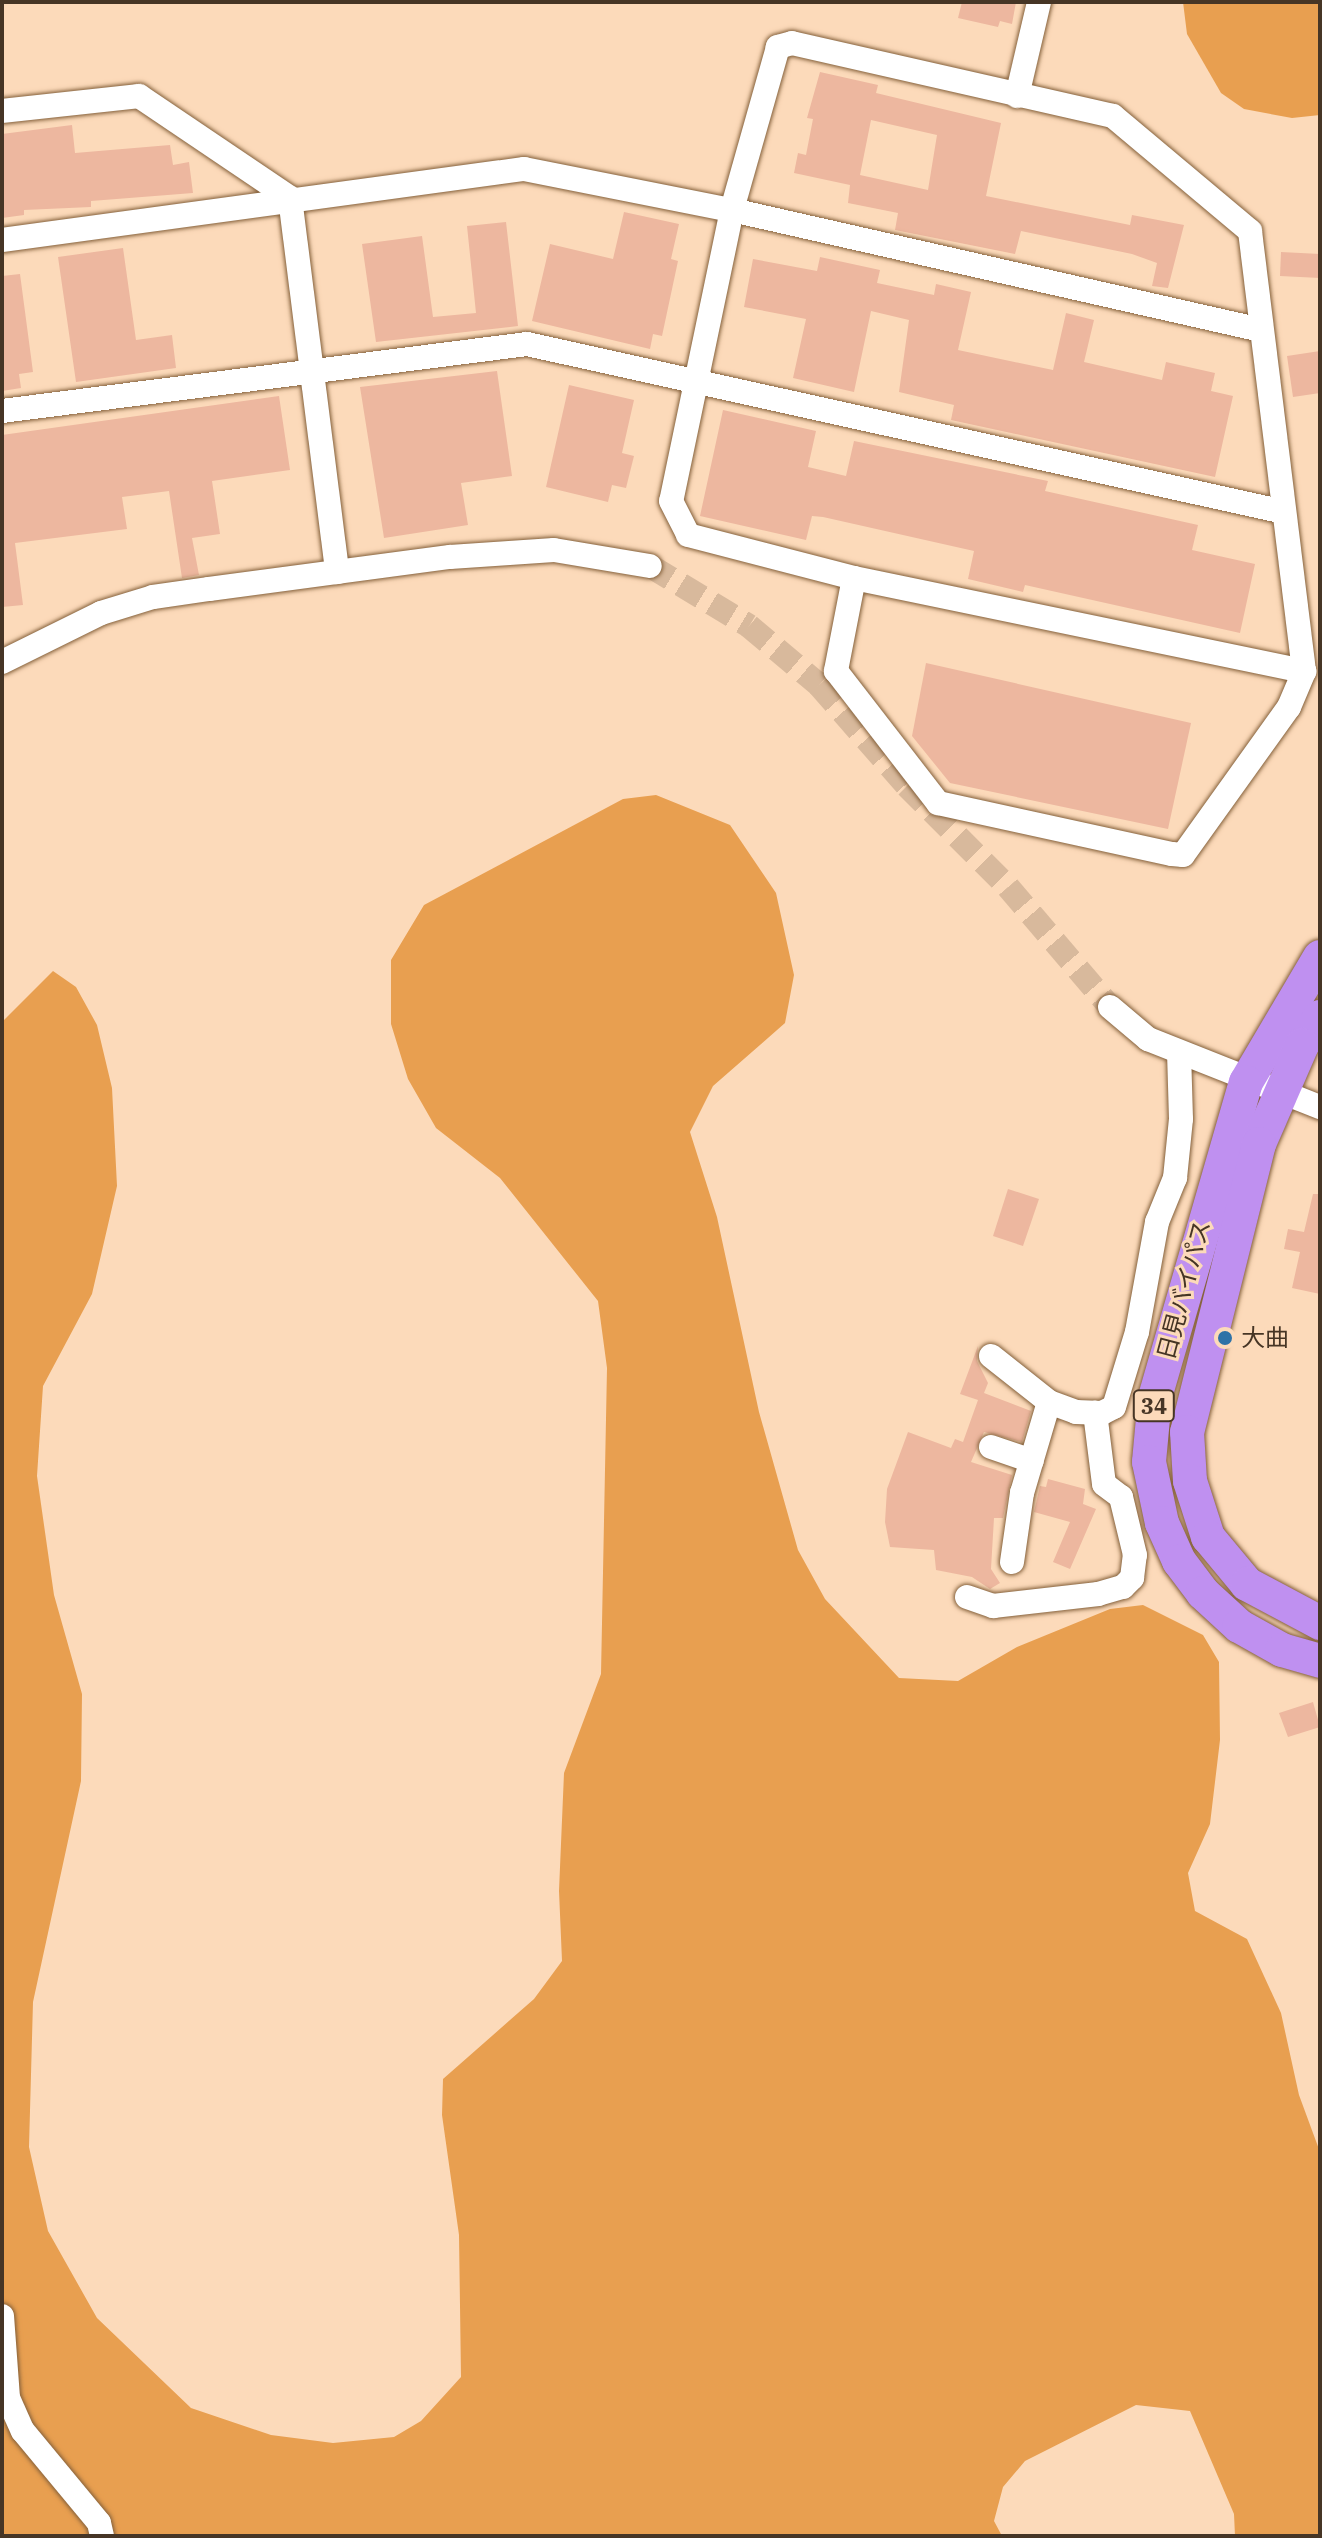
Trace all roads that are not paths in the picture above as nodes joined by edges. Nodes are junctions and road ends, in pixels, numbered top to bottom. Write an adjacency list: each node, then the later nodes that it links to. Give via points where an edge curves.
1 (1039, 2): 2 (street)
2 (1017, 96): 5 (street, via 792,43 778,47); 7 (street, via 1113,116 1250,231)
3 (2, 111): 4 (street, via 139,96)
4 (290, 198): 5 (street, via 524,169); 6 (street); 8 (street)
5 (732, 210): 7 (street); 9 (street)
6 (2, 240)
7 (1261, 330): 11 (street)
8 (312, 371): 9 (street, via 527,344); 10 (street); 13 (street)
9 (695, 382): 11 (street); 14 (street, via 671,501 688,535)
10 (2, 411)
11 (1284, 512): 16 (street)
12 (650, 566): 13 (street, via 554,550)
13 (337, 572): 15 (street, via 153,597 61,630)
14 (854, 578): 16 (street); 16 (street, via 836,671 938,803 1183,855 1289,707)
15 (2, 662)
16 (1304, 671)
17 (1320, 957): 21 (highway, 日見バイパス / 34)
18 (1110, 1007): 20 (street, via 1148,1039)
19 (1320, 1017): 22 (highway, 日見バイパス / 34)
20 (1179, 1053): 21 (street); 26 (street, via 1181,1119 1175,1178 1157,1222 1137,1332 1114,1407)
21 (1246, 1082): 22 (street); 32 (highway, 日見バイパス / 34, via 1155,1397 1149,1462 1162,1523 1179,1561 1203,1593 1239,1626 1282,1650)
22 (1281, 1092): 23 (street); 31 (highway, 日見バイパス / 34, via 1237,1222 1191,1409 1189,1469 1196,1508 1230,1567 1265,1597)
23 (1320, 1107)
24 (991, 1356): 25 (street)
25 (1049, 1402): 26 (street); 28 (street)
26 (1095, 1413): 30 (street, via 1104,1484 1121,1497 1135,1555 1132,1578 1123,1587 1098,1594 993,1606)
27 (991, 1447): 28 (street)
28 (1032, 1461): 29 (street)
29 (1012, 1562)
30 (967, 1597)
31 (1320, 1623)
32 (1320, 1661)
33 (2, 2316): 34 (street, via 8,2398 23,2431 99,2523)
34 (102, 2536)

